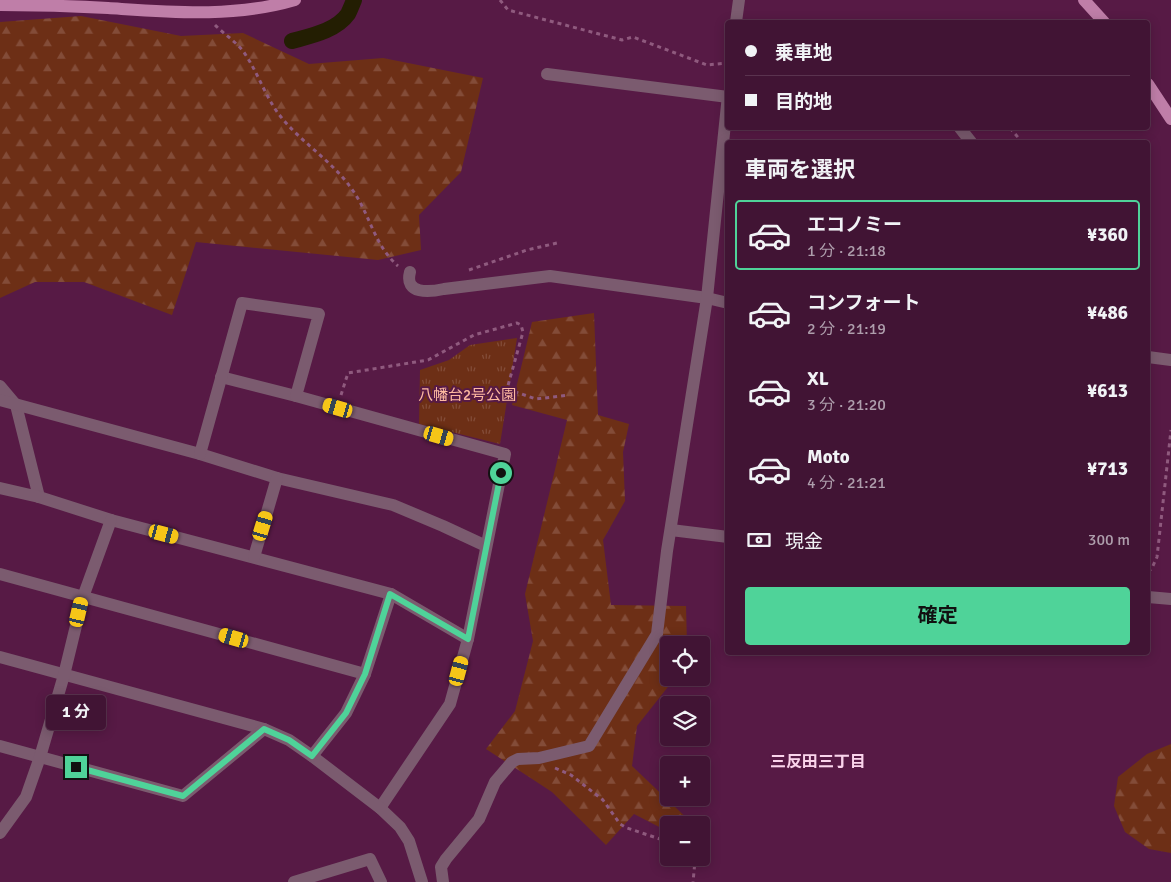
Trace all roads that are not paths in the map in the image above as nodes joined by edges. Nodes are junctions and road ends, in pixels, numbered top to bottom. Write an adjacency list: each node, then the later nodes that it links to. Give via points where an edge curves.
1 (295, 0): 4 (main road, via 212,12)
2 (739, 0): 5 (street)
3 (1084, 0): 6 (main road)
4 (0, 5)
5 (736, 20)
6 (1102, 20)
7 (547, 74): 9 (street)
8 (1150, 87): 11 (main road)
9 (725, 97)
10 (725, 117): 15 (street)
11 (1171, 119)
12 (962, 130): 13 (street)
13 (969, 140)
14 (410, 272): 15 (street, via 413,287 426,292 550,276)
15 (707, 298): 16 (street); 29 (street)
16 (725, 302)
17 (1150, 356): 18 (street)
18 (1171, 360)
19 (221, 377): 21 (street); 21 (street, via 242,303 319,314); 24 (street)
20 (0, 386): 23 (street)
21 (296, 396): 31 (street, via 504,454)
22 (0, 400): 23 (street)
23 (16, 405): 24 (street); 27 (street)
24 (200, 454): 25 (street)
25 (277, 478): 31 (street, via 393,505); 32 (street)
26 (0, 488): 27 (street)
27 (39, 497): 28 (street)
28 (111, 520): 32 (street); 35 (street)
29 (671, 530): 30 (street); 51 (street, via 657,634 589,746 512,762 495,782 479,819 441,867)
30 (725, 537)
31 (486, 546): 38 (street)
32 (254, 557): 34 (street)
33 (0, 574): 35 (street)
34 (390, 594): 38 (street); 40 (street)
35 (83, 597): 40 (street); 41 (street)
36 (1150, 598): 37 (street)
37 (1171, 599)
38 (468, 639): 46 (street, via 450,704)
39 (0, 657): 41 (street)
40 (365, 674): 44 (street, via 346,713)
41 (64, 675): 42 (street); 45 (street)
42 (264, 729): 44 (street, via 289,740); 45 (street, via 183,796)
43 (0, 746): 45 (street)
44 (312, 756): 46 (street)
45 (40, 757): 47 (street, via 26,797)
46 (380, 808): 50 (street, via 400,826 408,840)
47 (0, 833)
48 (294, 882): 49 (street, via 370,859)
49 (381, 882)
50 (422, 882)
51 (444, 882)

